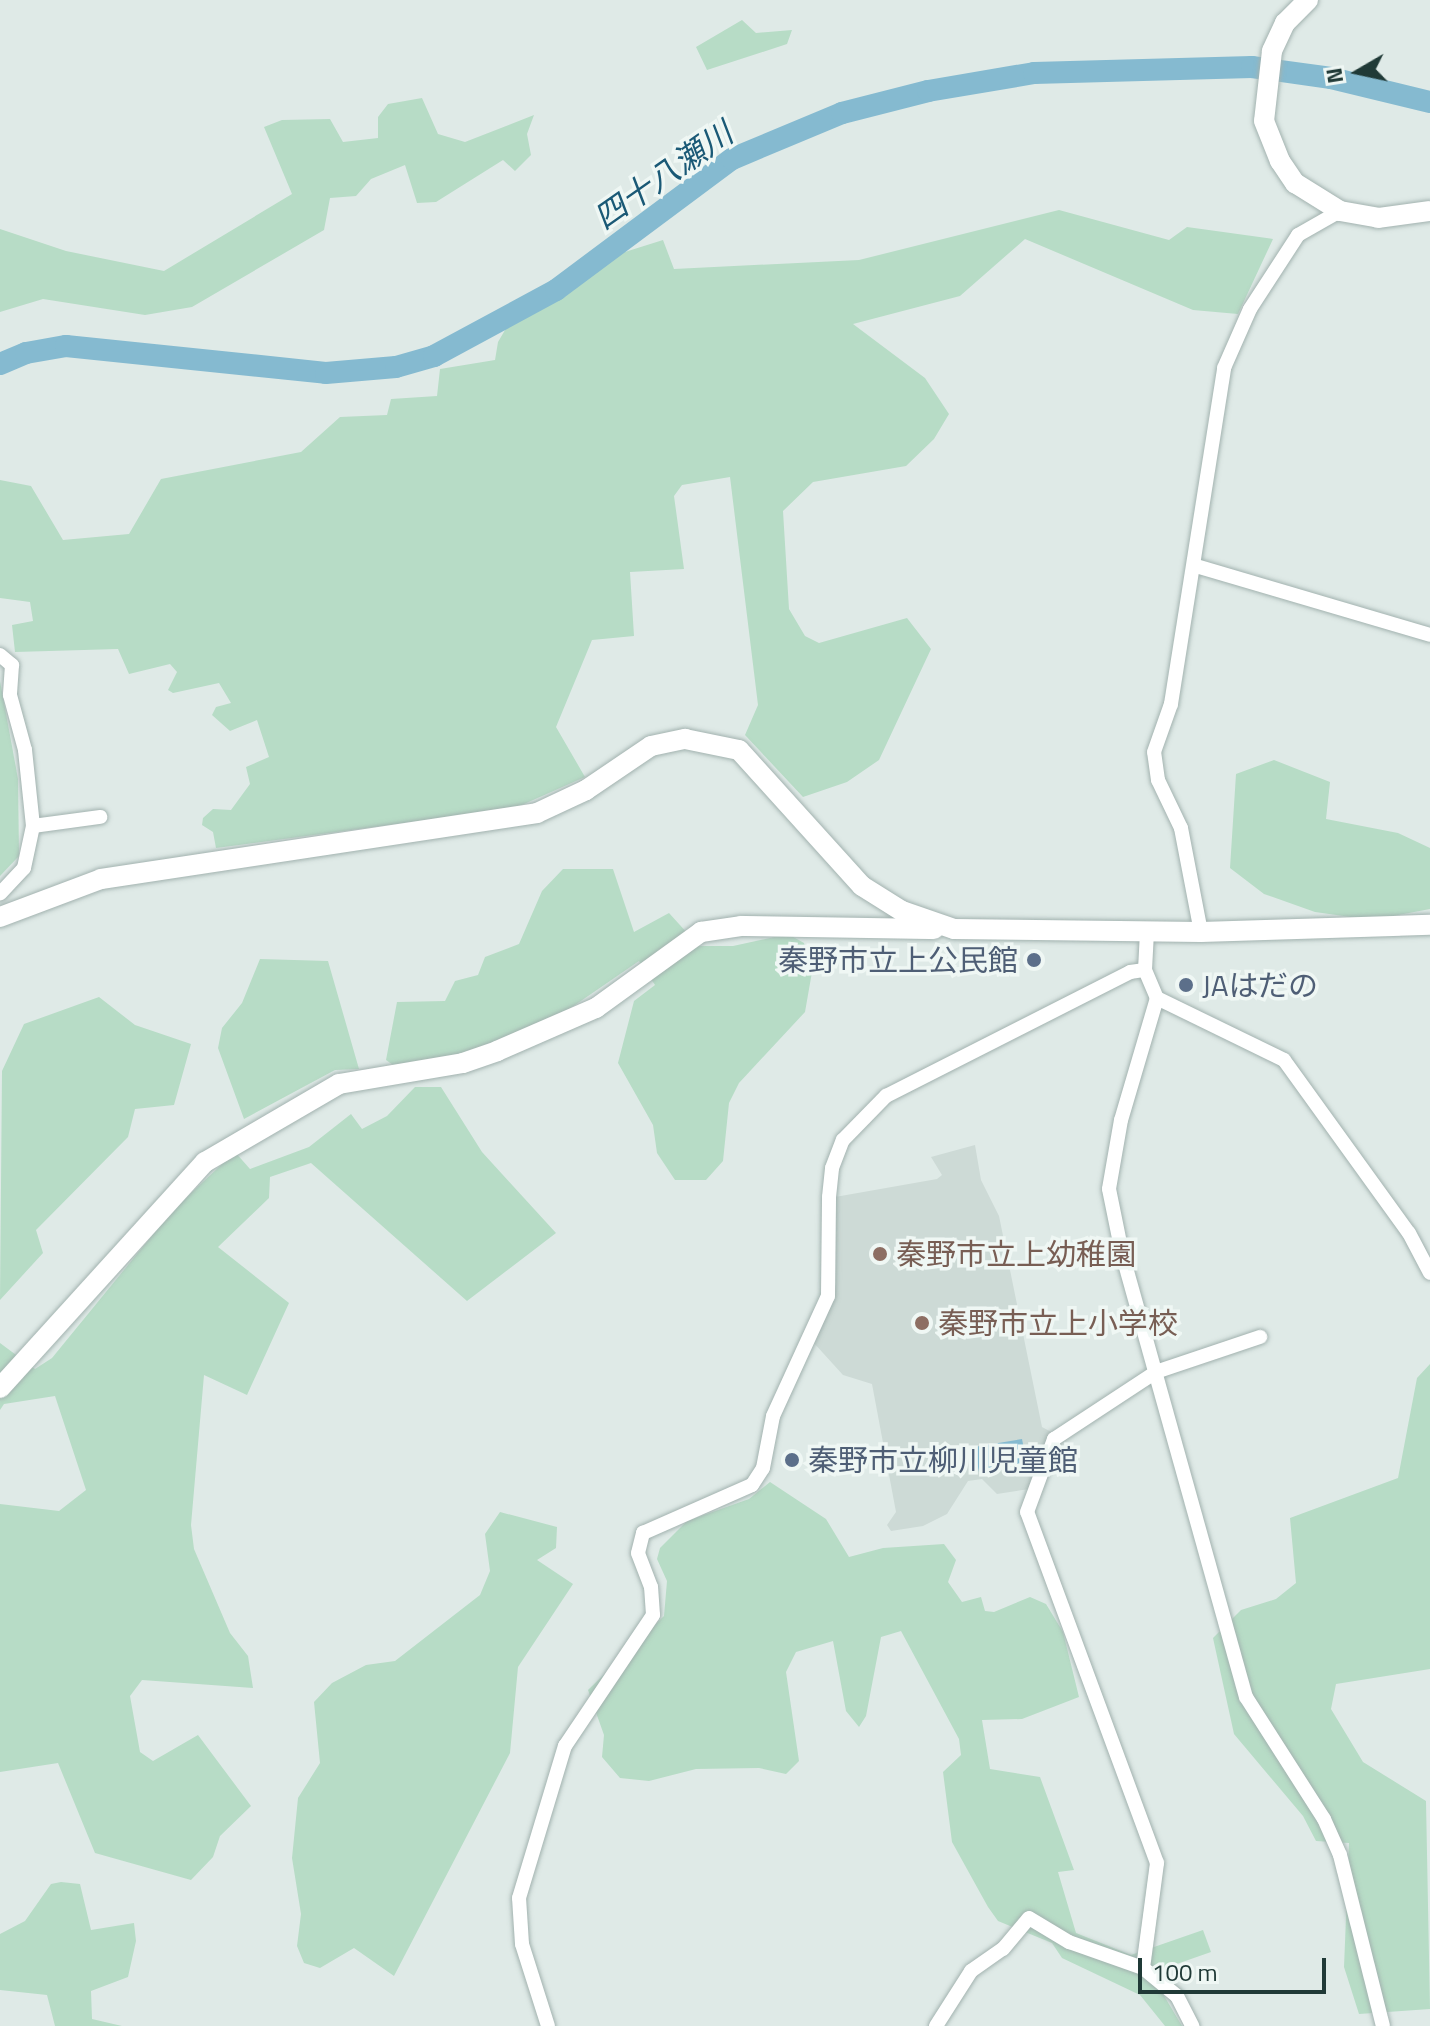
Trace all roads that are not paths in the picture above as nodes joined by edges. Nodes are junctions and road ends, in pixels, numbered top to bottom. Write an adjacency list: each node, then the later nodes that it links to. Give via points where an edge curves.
1 (1308, 0): 2 (street, via 1285,23 1272,51 1264,121 1295,183)
2 (1340, 211): 3 (street, via 1378,218); 4 (street, via 1298,235 1234,340 1224,368)
3 (1430, 211)
4 (1196, 566): 5 (street); 14 (street, via 1171,704 1154,752 1158,780 1181,828)
5 (1430, 635)
6 (0, 655): 7 (street, via 12,665 10,695 25,750)
7 (33, 826): 8 (street, via 93,818); 9 (street, via 24,868)
8 (89, 834)
9 (0, 894)
10 (0, 917): 12 (street, via 101,879 537,813 586,790 651,746 685,739 739,750 862,886 902,911)
11 (1430, 925): 14 (street)
12 (954, 929): 13 (street); 20 (street, via 741,926 701,932 596,1008 497,1051 463,1063 339,1084 205,1162)
13 (1147, 932): 14 (street); 15 (street)
14 (1201, 932)
15 (1145, 970): 16 (street); 22 (street, via 1130,972 886,1096 843,1140 829,1197 828,1296 773,1416 763,1468 752,1485 643,1533 638,1553 651,1587 653,1615 565,1746 519,1898 522,1944)
16 (1157, 998): 17 (street, via 1284,1060 1409,1233); 19 (street, via 1121,1120 1109,1189)
17 (1430, 1273)
18 (1260, 1337): 19 (street)
19 (1156, 1372): 21 (street, via 1054,1439 1027,1512 1157,1863); 25 (street, via 1246,1697 1324,1819 1340,1855)
20 (0, 1388)
21 (1143, 1968): 23 (street, via 1069,1942 1029,1918 1003,1949 971,1971); 24 (street, via 1177,1996)
22 (548, 2026)
23 (936, 2026)
24 (1192, 2026)
25 (1383, 2026)

